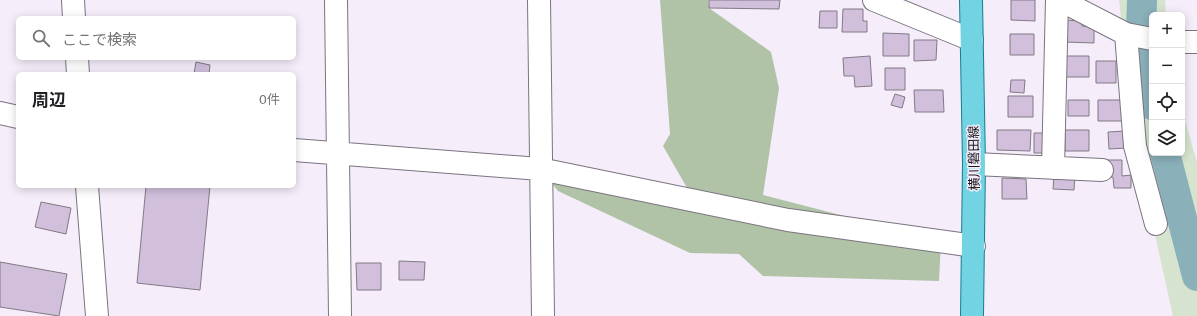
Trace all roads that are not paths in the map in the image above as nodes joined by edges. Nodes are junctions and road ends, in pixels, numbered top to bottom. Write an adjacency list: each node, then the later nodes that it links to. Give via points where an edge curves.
1 (73, 0): 8 (street)
2 (336, 0): 19 (street)
3 (539, 0): 22 (street)
4 (874, 0): 11 (street)
5 (971, 0): 11 (main road, 横川磐田線)
6 (1057, 0): 21 (street)
7 (1060, 0): 9 (street)
8 (74, 16)
9 (1126, 34): 10 (street); 25 (street, via 1135,146)
10 (1149, 38)
11 (972, 40): 20 (main road, 横川磐田線)
12 (1185, 42): 13 (street)
13 (1197, 42)
14 (77, 60): 15 (street)
15 (78, 72)
16 (0, 113): 17 (street)
17 (16, 117)
18 (296, 150): 19 (street)
19 (337, 154): 22 (street); 28 (street)
20 (974, 164): 21 (street); 26 (main road, 横川磐田線)
21 (1053, 168): 23 (street)
22 (540, 169): 26 (street, via 788,220); 29 (street)
23 (1102, 170)
24 (87, 188): 27 (street)
25 (1156, 224)
26 (974, 246): 30 (main road, 横川磐田線)
27 (97, 316)
28 (340, 316)
29 (543, 316)
30 (972, 316)

